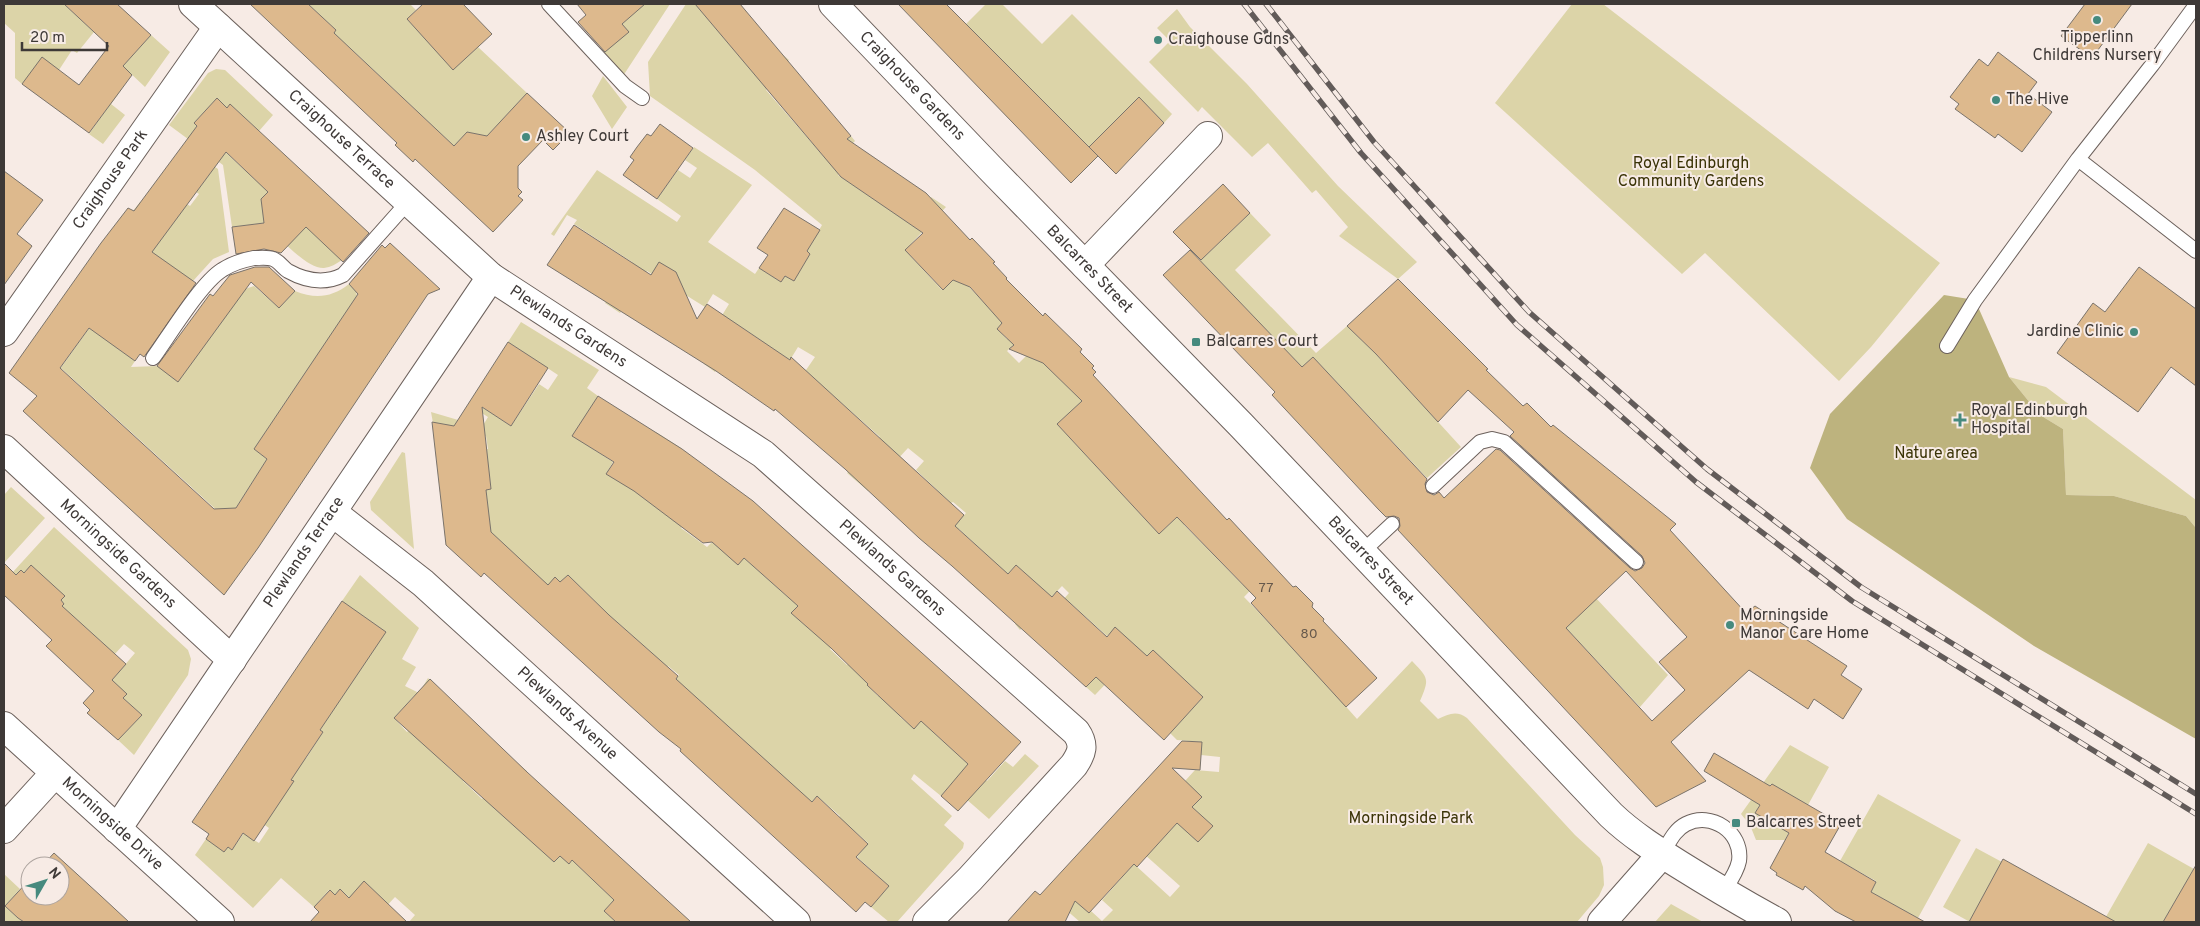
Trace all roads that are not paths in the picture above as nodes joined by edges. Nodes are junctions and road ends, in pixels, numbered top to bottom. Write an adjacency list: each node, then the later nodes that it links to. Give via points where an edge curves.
1 (192, 4): 5 (street, Craighouse Terrace)
2 (549, 4): 6 (lane, via 624,86)
3 (833, 4): 9 (street, Craighouse Gardens)
4 (2196, 4): 8 (lane)
5 (218, 28): 10 (street, Craighouse Terrace); 14 (street, Craighouse Park)
6 (642, 98)
7 (1208, 136): 12 (street)
8 (2078, 160): 11 (lane); 15 (lane, via 1975,300)
9 (990, 168): 12 (street, Balcarres Street)
10 (408, 202): 13 (street, Craighouse Terrace); 16 (lane, via 343,275 335,279 302,278 274,259 238,262 221,270 206,283)
11 (2196, 251)
12 (1085, 265): 21 (street, Balcarres Street)
13 (491, 277): 19 (street, Plewlands Terrace); 32 (street, Plewlands Gardens, via 763,454 1065,721 1080,739 1082,751 1074,764)
14 (4, 332)
15 (1947, 346)
16 (153, 358)
17 (4, 449): 23 (street, Morningside Gardens)
18 (1433, 486): 22 (lane, via 1480,442 1492,439 1504,442)
19 (332, 512): 23 (street, Plewlands Terrace); 31 (street, Plewlands Avenue, via 423,583)
20 (1392, 524): 21 (lane)
21 (1362, 553): 28 (street, Balcarres Street, via 1611,815)
22 (1636, 562)
23 (232, 660): 27 (street, Plewlands Terrace)
24 (4, 726): 25 (street, Morningside Drive)
25 (55, 773): 26 (street); 27 (street, Morningside Drive)
26 (4, 829)
27 (117, 829): 30 (street, Morningside Drive)
28 (1662, 854): 29 (street, Balcarres Street); 29 (lane, via 1686,823 1707,820 1721,825 1731,834 1739,853 1737,867); 33 (street)
29 (1723, 892): 34 (street, Balcarres Street)
30 (220, 922)
31 (796, 922)
32 (927, 922)
33 (1602, 922)
34 (1777, 922)

